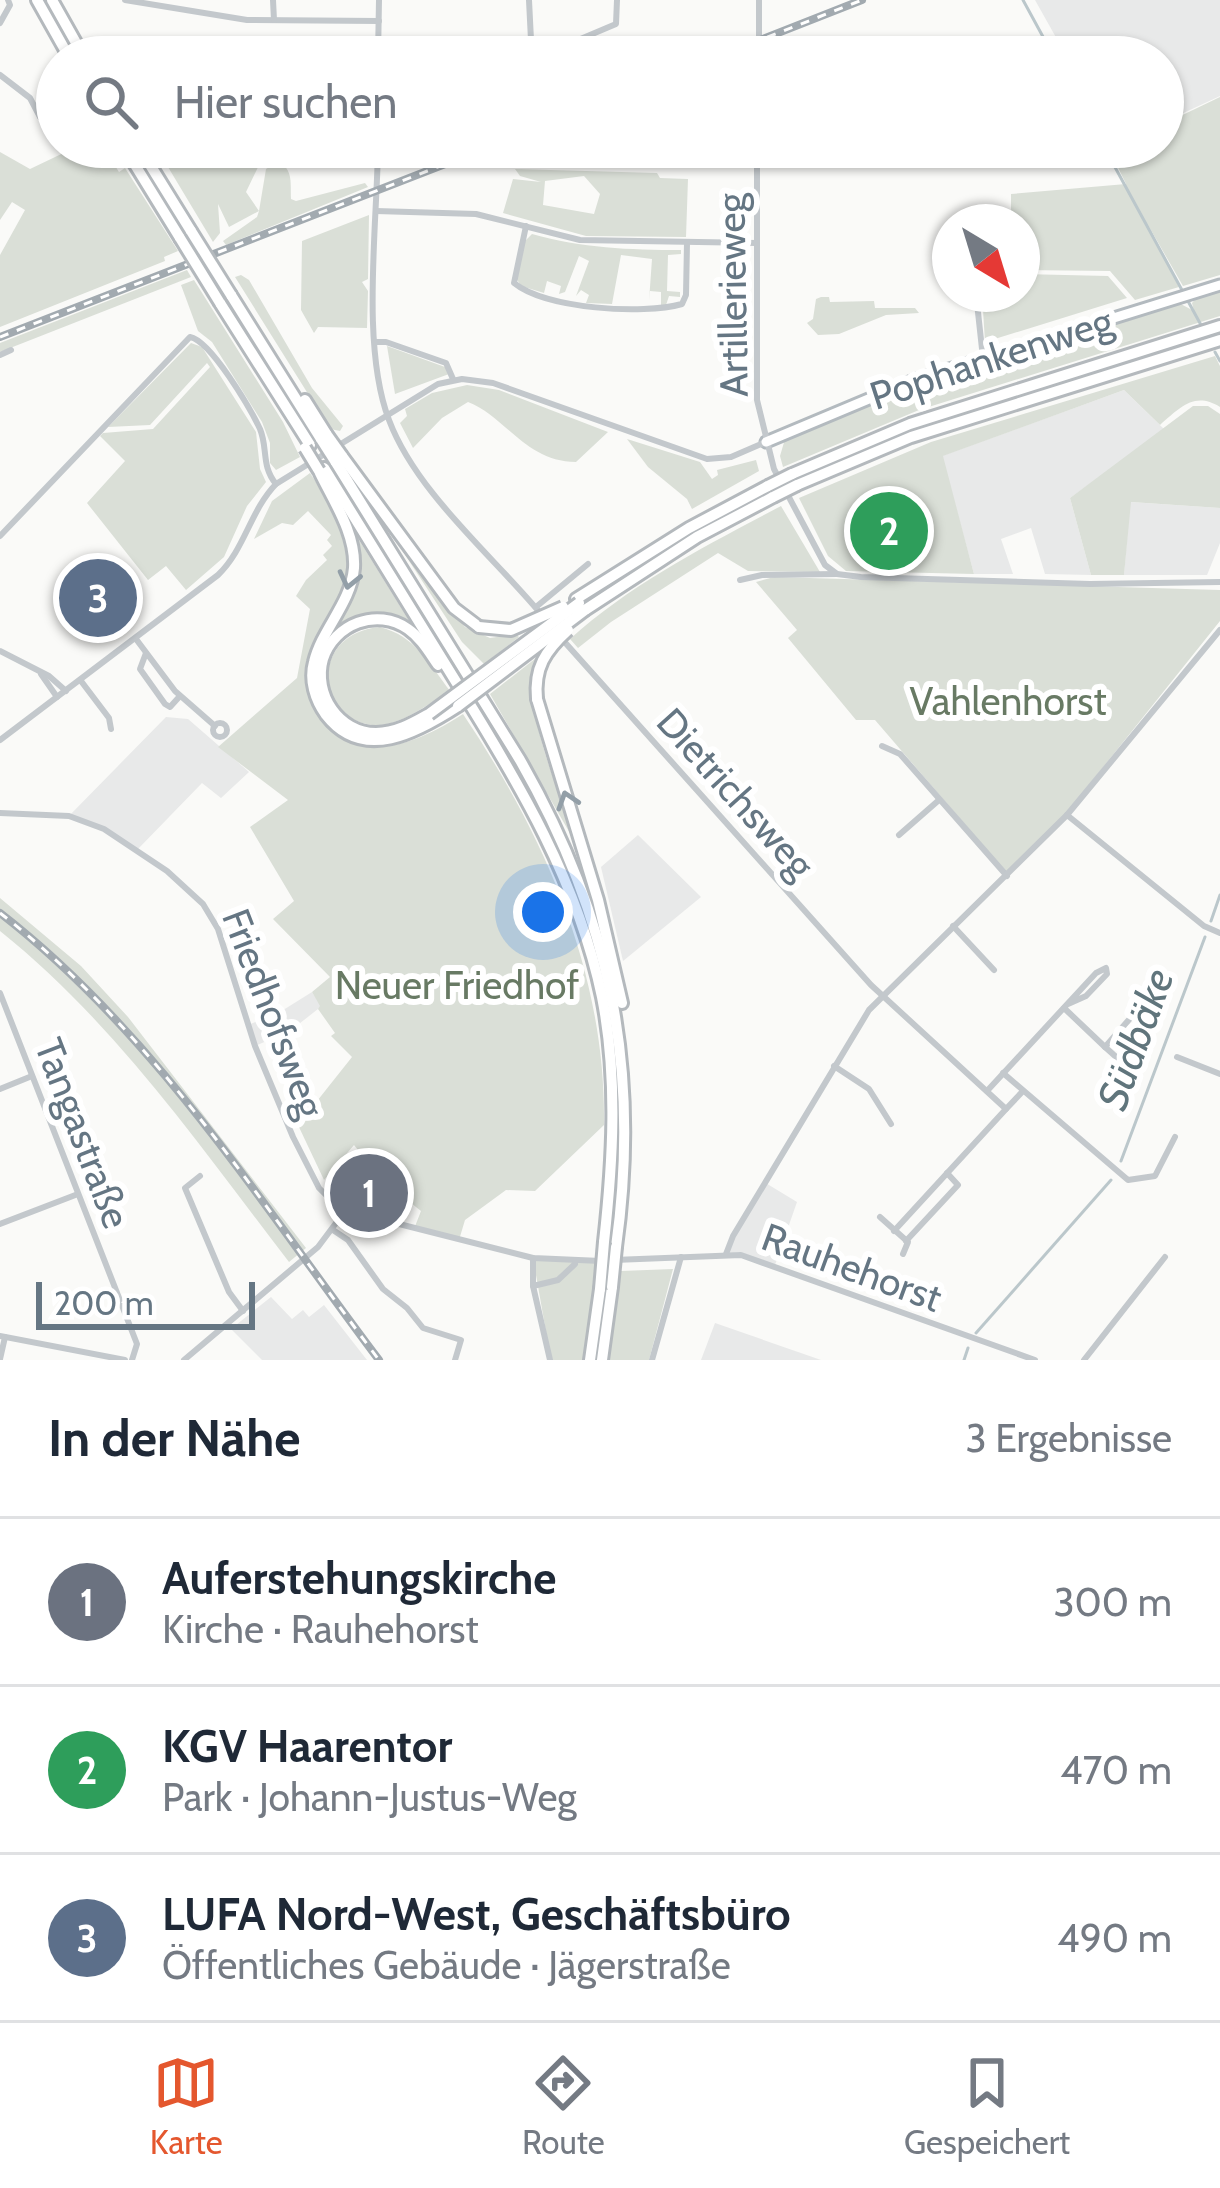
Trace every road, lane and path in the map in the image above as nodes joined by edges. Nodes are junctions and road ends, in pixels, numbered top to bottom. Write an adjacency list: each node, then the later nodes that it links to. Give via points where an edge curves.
1 (37, 0): 10 (highway)
2 (52, 0): 10 (highway)
3 (125, 0): 11 (street)
4 (273, 0): 11 (street)
5 (379, 0): 12 (street)
6 (529, 0): 17 (street)
7 (616, 0): 18 (street, via 614,25)
8 (759, 0): 19 (street)
9 (12, 2): 13 (street)
10 (52, 15): 14 (highway); 15 (highway)
11 (274, 20): 12 (street)
12 (379, 21): 16 (street)
13 (0, 23)
14 (60, 36)
15 (68, 36)
16 (379, 36)
17 (530, 36)
18 (589, 36)
19 (759, 36)
20 (0, 75): 21 (street)
21 (36, 109)
22 (139, 168): 28 (highway)
23 (150, 168): 28 (highway)
24 (377, 168): 26 (street, Dietrichsweg)
25 (758, 168): 30 (street, Artillerieweg)
26 (376, 212): 27 (street, via 476,214); 36 (street, Dietrichsweg)
27 (526, 226): 29 (street, via 580,240); 29 (street, via 514,283 575,305 682,304)
28 (185, 234): 32 (highway, bridge)
29 (687, 243): 30 (street)
30 (757, 243): 43 (street, Artillerieweg, via 756,394)
31 (1220, 285): 39 (street, Pophankenweg)
32 (226, 299): 42 (highway, via 302,433); 42 (highway, via 301,393)
33 (978, 312): 39 (street)
34 (1220, 326): 45 (highway, via 910,424)
35 (1220, 340): 45 (highway)
36 (375, 342): 40 (street, via 428,356 450,368); 41 (street, Dietrichsweg)
37 (11, 350): 38 (street)
38 (0, 356)
39 (982, 358): 43 (street, Pophankenweg)
40 (453, 380): 41 (street); 43 (street, via 493,383 707,459)
41 (387, 414): 46 (street); 54 (street, Dietrichsweg, via 424,480)
42 (316, 442): 44 (highway, bridge); 44 (highway, bridge)
43 (766, 442): 50 (street, Artillerieweg, via 800,521)
44 (330, 464): 53 (highway, bridge, via 478,627 519,628); 61 (highway); 65 (highway, one-way to 65, via 354,560 351,586 314,661 317,701 337,727 370,741 394,739); 82 (highway, via 546,806 594,921)
45 (795, 480): 47 (highway, bridge)
46 (276, 484): 48 (street, via 261,430 194,337); 56 (street, via 224,570)
47 (770, 491): 53 (highway); 53 (highway, via 708,516)
48 (0, 536)
49 (588, 564): 54 (street)
50 (837, 574): 51 (street); 52 (street)
51 (740, 580)
52 (1220, 582)
53 (582, 606): 65 (highway, bridge); 82 (highway, one-way to 53, bridge, via 610,944 537,700 544,656)
54 (536, 607): 79 (street, Dietrichsweg)
55 (1220, 630): 72 (street)
56 (136, 639): 58 (street); 60 (street)
57 (0, 651): 59 (street)
58 (146, 653): 63 (street); 63 (street, via 140,668 165,704)
59 (38, 671): 62 (street); 64 (street)
60 (80, 681): 62 (street); 67 (street)
61 (458, 685): 65 (highway, via 398,623 357,622 330,644 321,687 347,724 392,731); 105 (highway, via 544,832 591,953 612,1096)
62 (66, 691): 64 (street)
63 (180, 696): 66 (street)
64 (57, 697): 68 (street)
65 (432, 718)
66 (215, 726)
67 (111, 729)
68 (0, 740)
69 (882, 746): 70 (street, via 900,754)
70 (939, 800): 73 (street); 74 (street)
71 (0, 813): 99 (street, Friedhofsweg, via 69,816 104,829 203,904 293,1137 320,1189)
72 (1066, 815): 74 (street); 76 (street)
73 (899, 835)
74 (1007, 876): 75 (street)
75 (953, 926): 77 (street); 79 (street)
76 (1220, 933)
77 (994, 970)
78 (0, 993): 89 (street, Tangastraße)
79 (882, 995): 85 (street); 91 (street, Dietrichsweg)
80 (1066, 1006): 80 (street, via 1086,996 1106,968 1101,968); 83 (street); 86 (street)
81 (1141, 1006): 83 (street)
82 (620, 1036): 105 (highway, via 625,1131)
83 (1106, 1047): 87 (street)
84 (1178, 1058): 88 (street)
85 (834, 1066): 94 (street, via 869,1089); 106 (street)
86 (1004, 1073): 91 (street); 92 (street)
87 (1133, 1073)
88 (1220, 1074)
89 (32, 1076): 90 (street); 98 (street, Tangastraße)
90 (0, 1089)
91 (987, 1091): 93 (street, Dietrichsweg)
92 (1024, 1091): 93 (street); 95 (street, via 1128,1180 1155,1176)
93 (1006, 1109): 96 (street)
94 (891, 1124)
95 (1175, 1137)
96 (947, 1173): 103 (street); 104 (street, via 958,1185)
97 (200, 1176): 114 (street, via 185,1188)
98 (78, 1194): 101 (street); 117 (street, Tangastraße, via 137,1344)
99 (345, 1211): 102 (street); 110 (street, Rauhehorst)
100 (880, 1217): 103 (street)
101 (0, 1224)
102 (333, 1230): 114 (street); 119 (street, via 423,1328 461,1340)
103 (894, 1231): 104 (street)
104 (906, 1240): 107 (street)
105 (610, 1245): 113 (highway, bridge)
106 (726, 1254): 108 (street, Rauhehorst); 124 (street, Rauhehorst)
107 (903, 1254)
108 (681, 1257): 111 (street, Rauhehorst); 123 (street)
109 (1165, 1257): 125 (street)
110 (533, 1258): 111 (street, Rauhehorst); 112 (street)
111 (575, 1263): 112 (street, Rauhehorst, via 558,1280)
112 (532, 1286): 120 (street)
113 (606, 1288): 121 (highway); 122 (highway)
114 (243, 1310): 118 (street)
115 (2, 1337): 116 (street); 117 (street)
116 (0, 1359)
117 (129, 1360)
118 (184, 1360)
119 (455, 1360)
120 (550, 1360)
121 (590, 1360)
122 (602, 1360)
123 (652, 1360)
124 (1035, 1360)
125 (1084, 1360)

